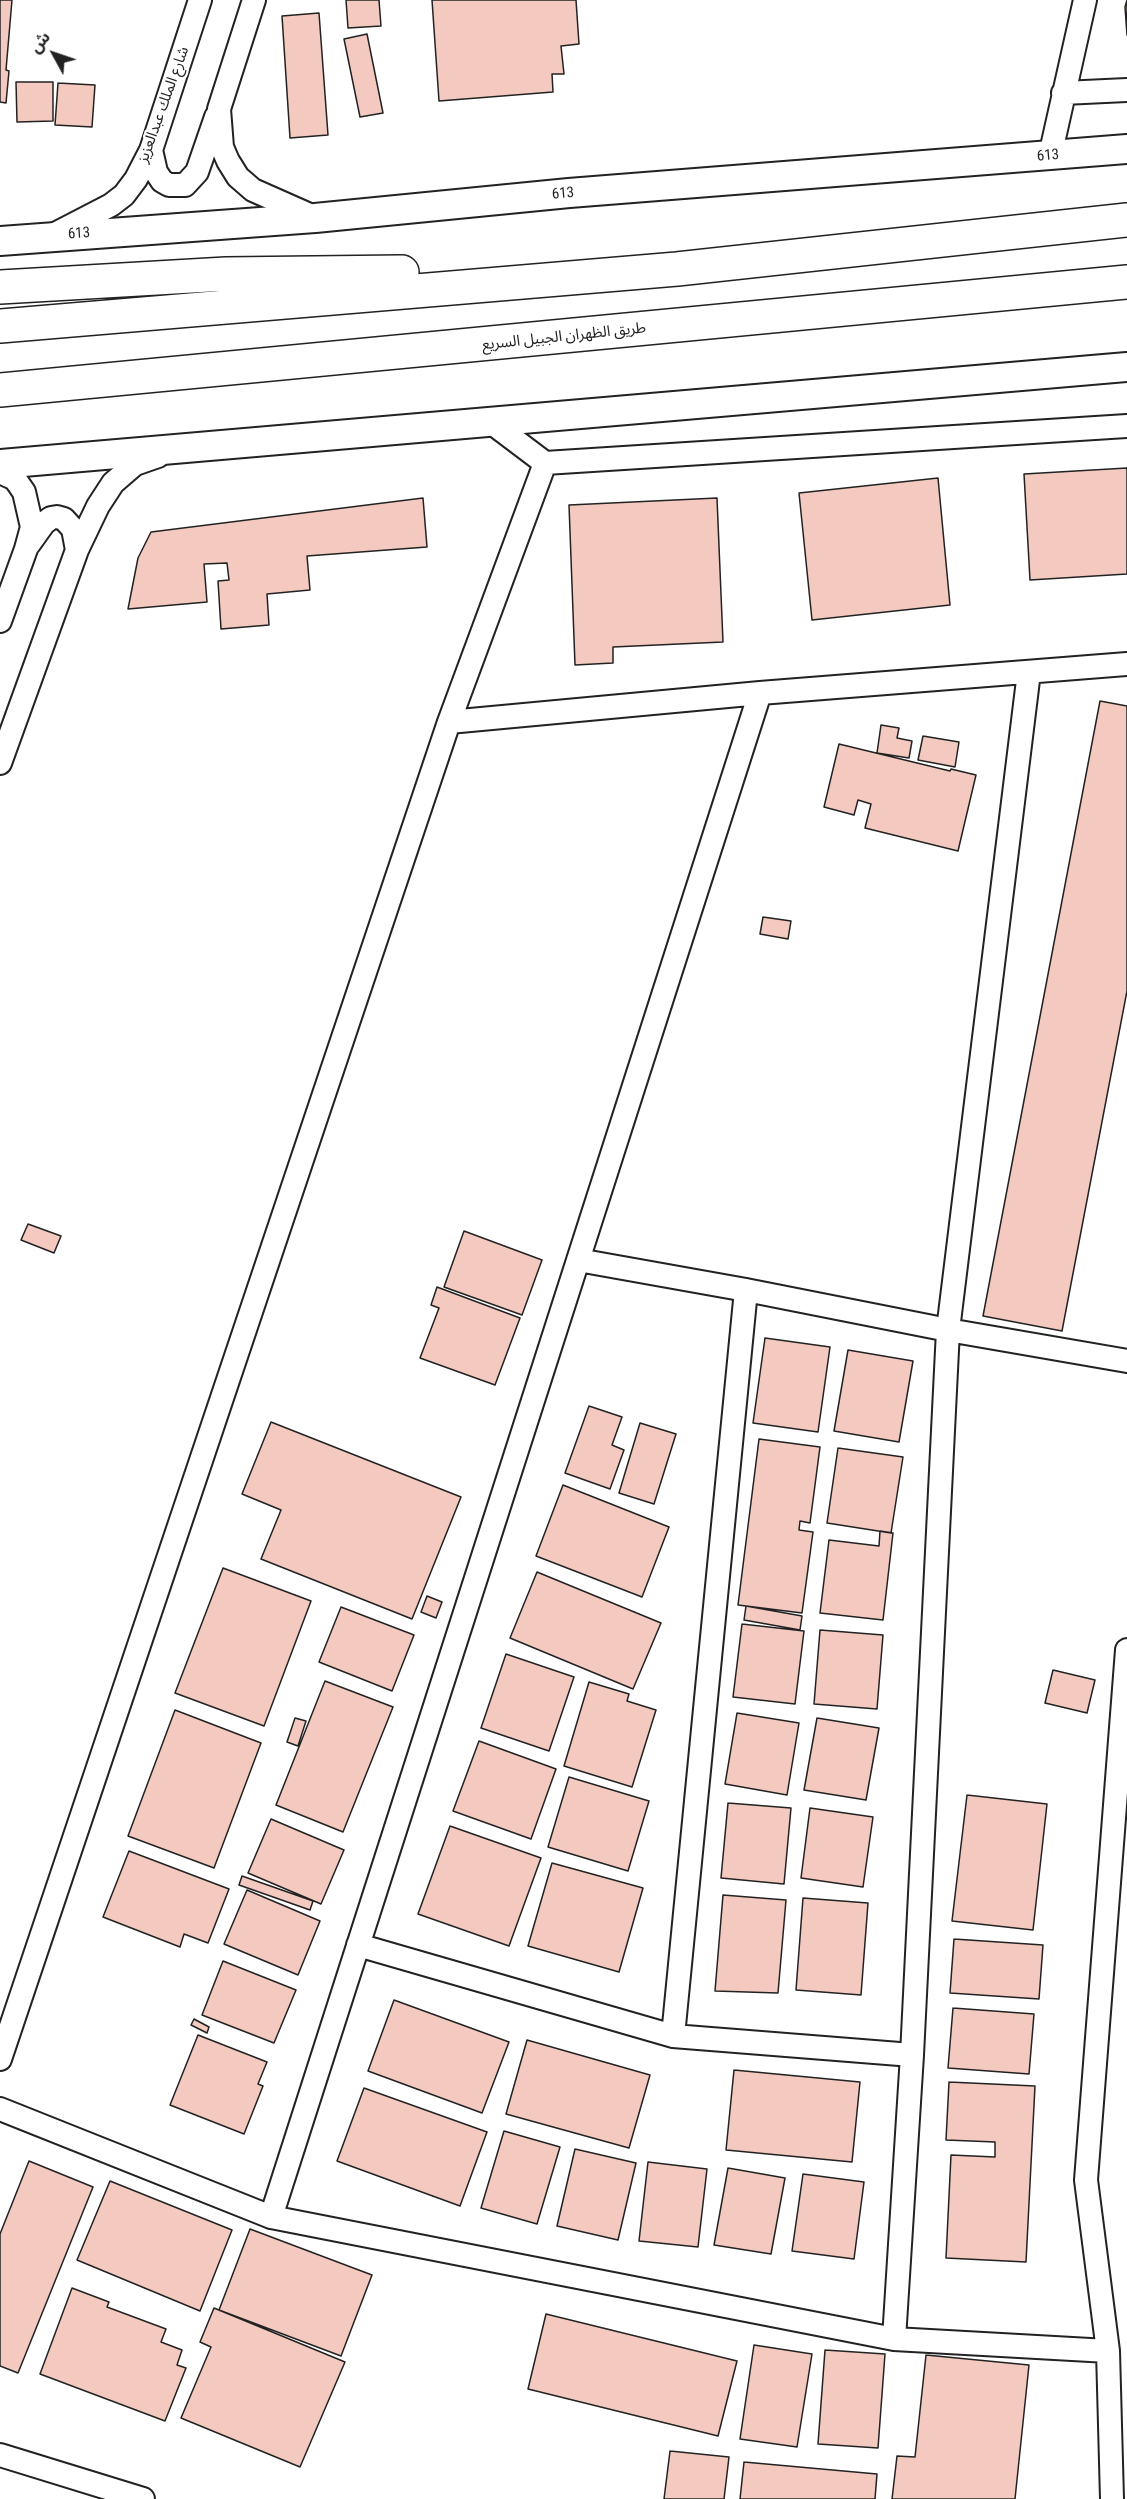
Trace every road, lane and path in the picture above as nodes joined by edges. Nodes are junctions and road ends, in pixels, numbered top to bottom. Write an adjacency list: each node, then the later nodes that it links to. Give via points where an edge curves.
1 (200, 0): 8 (street, شارع الملك عبدالعزيز)
2 (254, 0): 6 (street)
3 (1085, 0): 5 (street)
4 (1127, 90): 5 (street)
5 (1063, 93): 9 (street)
6 (219, 109): 8 (street, via 197,172 185,185 162,181); 10 (street, via 222,147 238,177 274,201)
7 (1127, 149): 9 (main road, 613)
8 (151, 150): 12 (street, شارع الملك عبدالعزيز, via 124,195)
9 (1050, 156): 10 (main road, 613, via 569,193)
10 (315, 218): 12 (main road, 613)
11 (1127, 220): 14 (highway)
12 (51, 236): 13 (main road, 613)
13 (0, 241)
14 (677, 269): 16 (highway, via 226,274); 17 (highway)
15 (1127, 282): 19 (highway, طريق الظهران الجبيل السريع)
16 (0, 287)
17 (0, 326)
18 (1127, 367): 20 (main road)
19 (0, 390)
20 (492, 423): 22 (main road); 23 (street)
21 (1127, 426): 23 (street)
22 (180, 448): 24 (main road); 27 (street, via 135,464 112,483)
23 (545, 463): 32 (street)
24 (0, 464)
25 (0, 472): 26 (street, via 15,479 24,492 32,527)
26 (26, 549): 27 (street, via 39,528 57,518 69,523); 28 (street)
27 (77, 550): 33 (street)
28 (0, 621)
29 (1127, 664): 30 (street)
30 (1029, 672): 31 (street); 36 (street)
31 (760, 693): 32 (street); 34 (street)
32 (449, 722): 42 (street)
33 (0, 763)
34 (578, 1260): 35 (street); 39 (street)
35 (746, 1290): 36 (street); 40 (street)
36 (948, 1330): 37 (street); 41 (street)
37 (1127, 1361)
38 (1127, 1650): 46 (street, via 1086,2180)
39 (358, 1945): 40 (street); 44 (street)
40 (673, 2036): 41 (street)
41 (912, 2055): 45 (street)
42 (0, 2060)
43 (0, 2109): 44 (street)
44 (271, 2217): 45 (street)
45 (894, 2339): 46 (street)
46 (1108, 2351): 49 (street)
47 (0, 2455): 48 (street)
48 (143, 2499)
49 (1112, 2499)

